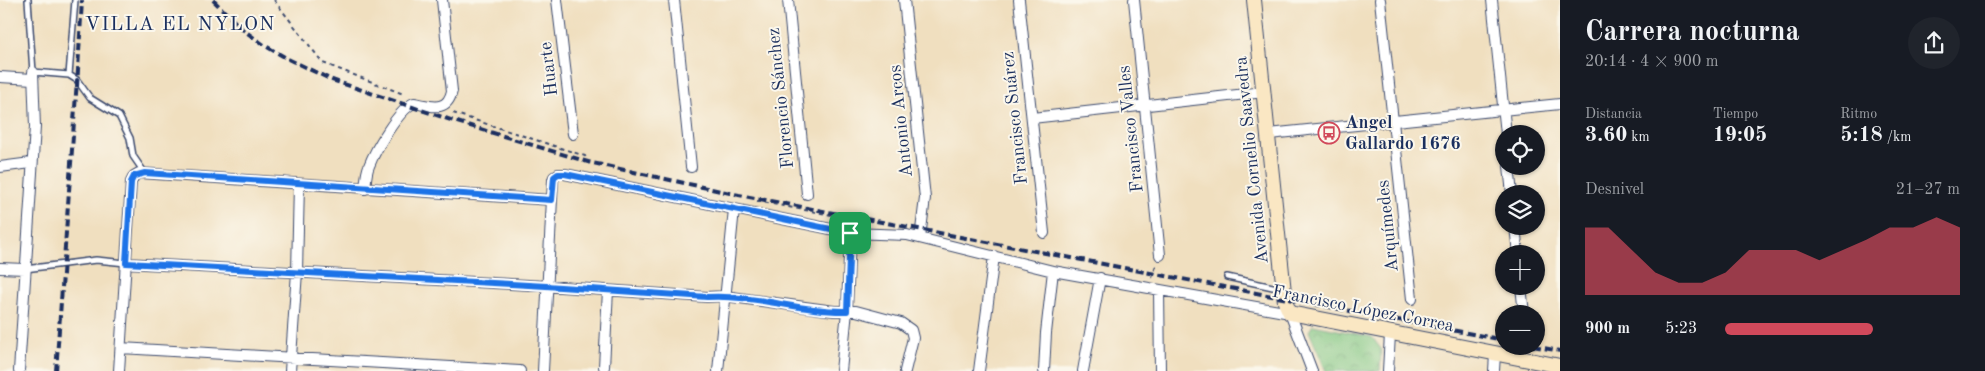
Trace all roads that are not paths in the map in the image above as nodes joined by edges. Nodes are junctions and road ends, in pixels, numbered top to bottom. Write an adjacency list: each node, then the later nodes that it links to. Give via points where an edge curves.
1 (28, 0): 13 (lane)
2 (75, 0): 14 (lane)
3 (442, 0): 30 (street, via 452,91 450,100 436,107 414,103 403,111 372,158)
4 (557, 0): 23 (street, Huarte)
5 (674, 0): 27 (street)
6 (788, 0): 31 (street, Florencio Sánchez)
7 (904, 0): 36 (street, Antonio Arcos, via 925,198)
8 (1019, 0): 20 (street, Francisco Suárez)
9 (1134, 0): 18 (street, Francisco Valles)
10 (1254, 0): 16 (main road, Avenida Cornelio Saavedra)
11 (1380, 0): 21 (street, Arquímedes)
12 (1492, 0): 19 (street)
13 (33, 75): 14 (lane); 15 (street); 25 (street, via 35,127)
14 (69, 75): 28 (lane, via 77,80 90,98 119,116 130,138)
15 (0, 77)
16 (1264, 92): 18 (street); 24 (main road, Avenida Cornelio Saavedra)
17 (1560, 104): 19 (street)
18 (1144, 105): 20 (street); 37 (street, Francisco Valles)
19 (1503, 110): 21 (street); 22 (street)
20 (1032, 118): 35 (street, Francisco Suárez)
21 (1393, 121): 24 (street); 51 (street, Arquímedes)
22 (1505, 125)
23 (573, 134)
24 (1269, 134): 48 (main road, Avenida Cornelio Saavedra)
25 (31, 163): 26 (street); 41 (street)
26 (0, 166)
27 (691, 167)
28 (140, 174): 29 (street); 39 (street, via 131,182)
29 (299, 184): 30 (street); 43 (street)
30 (365, 188): 32 (street)
31 (807, 194)
32 (552, 200): 33 (street, Francisco López Correa, via 554,177 565,174); 46 (street)
33 (734, 209): 34 (street, Francisco López Correa); 50 (street)
34 (850, 233): 36 (street, Francisco López Correa); 52 (street)
35 (1044, 233)
36 (920, 238): 38 (street, Francisco López Correa)
37 (1160, 255)
38 (994, 256): 42 (street, Francisco López Correa); 69 (street)
39 (126, 263): 41 (lane, via 96,260); 43 (street); 55 (street)
40 (0, 268): 41 (street)
41 (25, 269): 61 (street)
42 (1053, 271): 45 (street, Francisco López Correa); 70 (street)
43 (297, 272): 46 (street); 58 (street)
44 (1227, 277): 48 (lane)
45 (1100, 278): 47 (street, Francisco López Correa); 71 (street)
46 (546, 286): 49 (street); 65 (street)
47 (1154, 288): 53 (street, Francisco López Correa); 72 (street)
48 (1284, 289): 53 (main road, Avenida Cornelio Saavedra)
49 (608, 290): 50 (street); 60 (street)
50 (725, 296): 52 (street, via 777,305); 66 (street)
51 (1412, 299)
52 (847, 311): 67 (street); 68 (street, via 907,326 913,335)
53 (1290, 314): 54 (main road, Francisco López Correa); 73 (street, Avenida Cornelio Saavedra)
54 (1390, 334): 56 (main road, Francisco López Correa); 74 (street)
55 (121, 348): 58 (street); 62 (street)
56 (1495, 354): 75 (street)
57 (1500, 355): 59 (main road, Francisco López Correa)
58 (291, 357): 63 (street); 64 (street)
59 (1560, 366)
60 (604, 367)
61 (19, 371)
62 (119, 371)
63 (290, 371)
64 (520, 371)
65 (543, 371)
66 (718, 371)
67 (840, 371)
68 (905, 371)
69 (979, 371)
70 (1044, 371)
71 (1083, 371)
72 (1160, 371)
73 (1312, 371)
74 (1388, 371)
75 (1494, 371)

